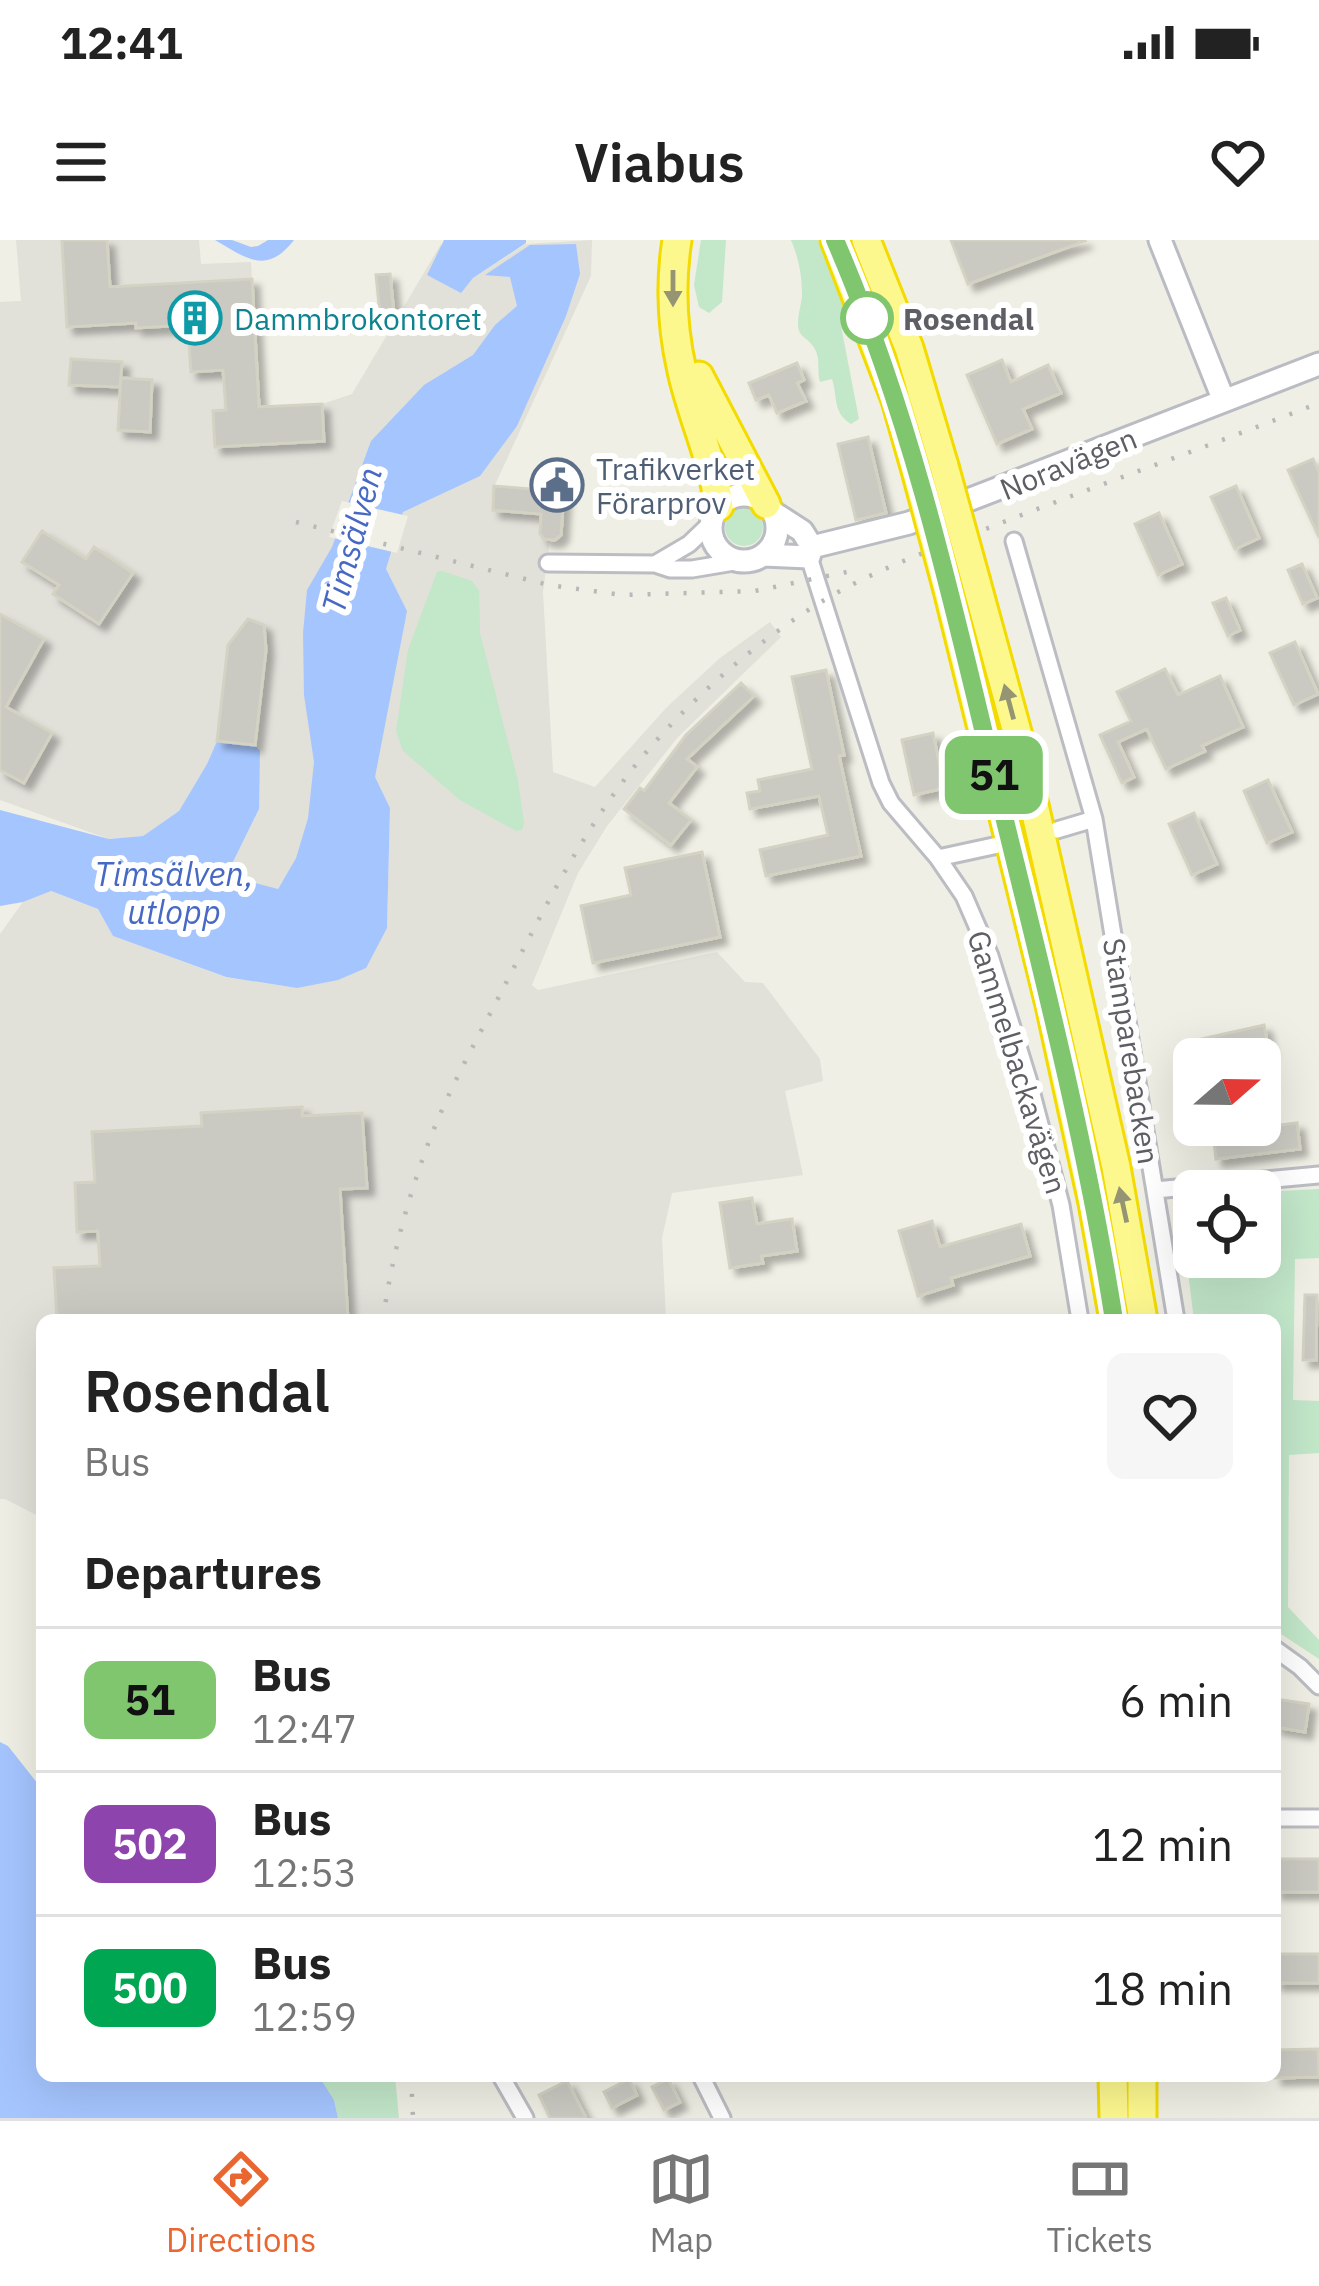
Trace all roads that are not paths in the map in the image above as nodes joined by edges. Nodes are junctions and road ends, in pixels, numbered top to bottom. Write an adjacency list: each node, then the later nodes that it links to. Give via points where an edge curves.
1 (677, 240): 5 (highway, one-way to 5)
2 (835, 240): 8 (highway)
3 (1160, 240): 7 (street)
4 (873, 247): 8 (highway, via 909,348)
5 (677, 335): 9 (highway); 10 (highway, via 713,465)
6 (1319, 364): 7 (street, Noravägen)
7 (1224, 401): 12 (street, Noravägen, via 909,523)
8 (930, 470): 24 (highway, bridge, via 948,590 1050,1005); 25 (highway, one-way to 8, bridge, via 1020,743 976,582)
9 (770, 508): 10 (street, via 740,495); 12 (street, via 802,531); 13 (street, via 776,536)
10 (715, 515): 14 (street, via 716,545); 16 (street)
11 (1014, 541): 17 (street, Stamparebacken)
12 (810, 552): 13 (street, Noravägen); 20 (street, Gammelbackavägen, via 880,782)
13 (763, 555): 14 (street)
14 (740, 561): 16 (street)
15 (548, 563): 16 (street)
16 (656, 565)
17 (1094, 819): 18 (street); 22 (street, Stamparebacken)
18 (1058, 830)
19 (998, 844): 20 (street)
20 (938, 858): 23 (street, Gammelbackavägen, via 979,926 1028,1079)
21 (1319, 1175): 22 (street)
22 (1155, 1190): 26 (street, Stamparebacken)
23 (1079, 1314)
24 (1113, 1314)
25 (1142, 1314)
26 (1175, 1314)
27 (1281, 1653): 28 (street)
28 (1319, 1686)
29 (1281, 1818): 30 (street)
30 (1319, 1818)
31 (504, 2082): 35 (street)
32 (704, 2082): 36 (street)
33 (1113, 2082): 37 (highway)
34 (1142, 2082): 38 (highway)
35 (525, 2118)
36 (722, 2118)
37 (1114, 2118)
38 (1142, 2118)

